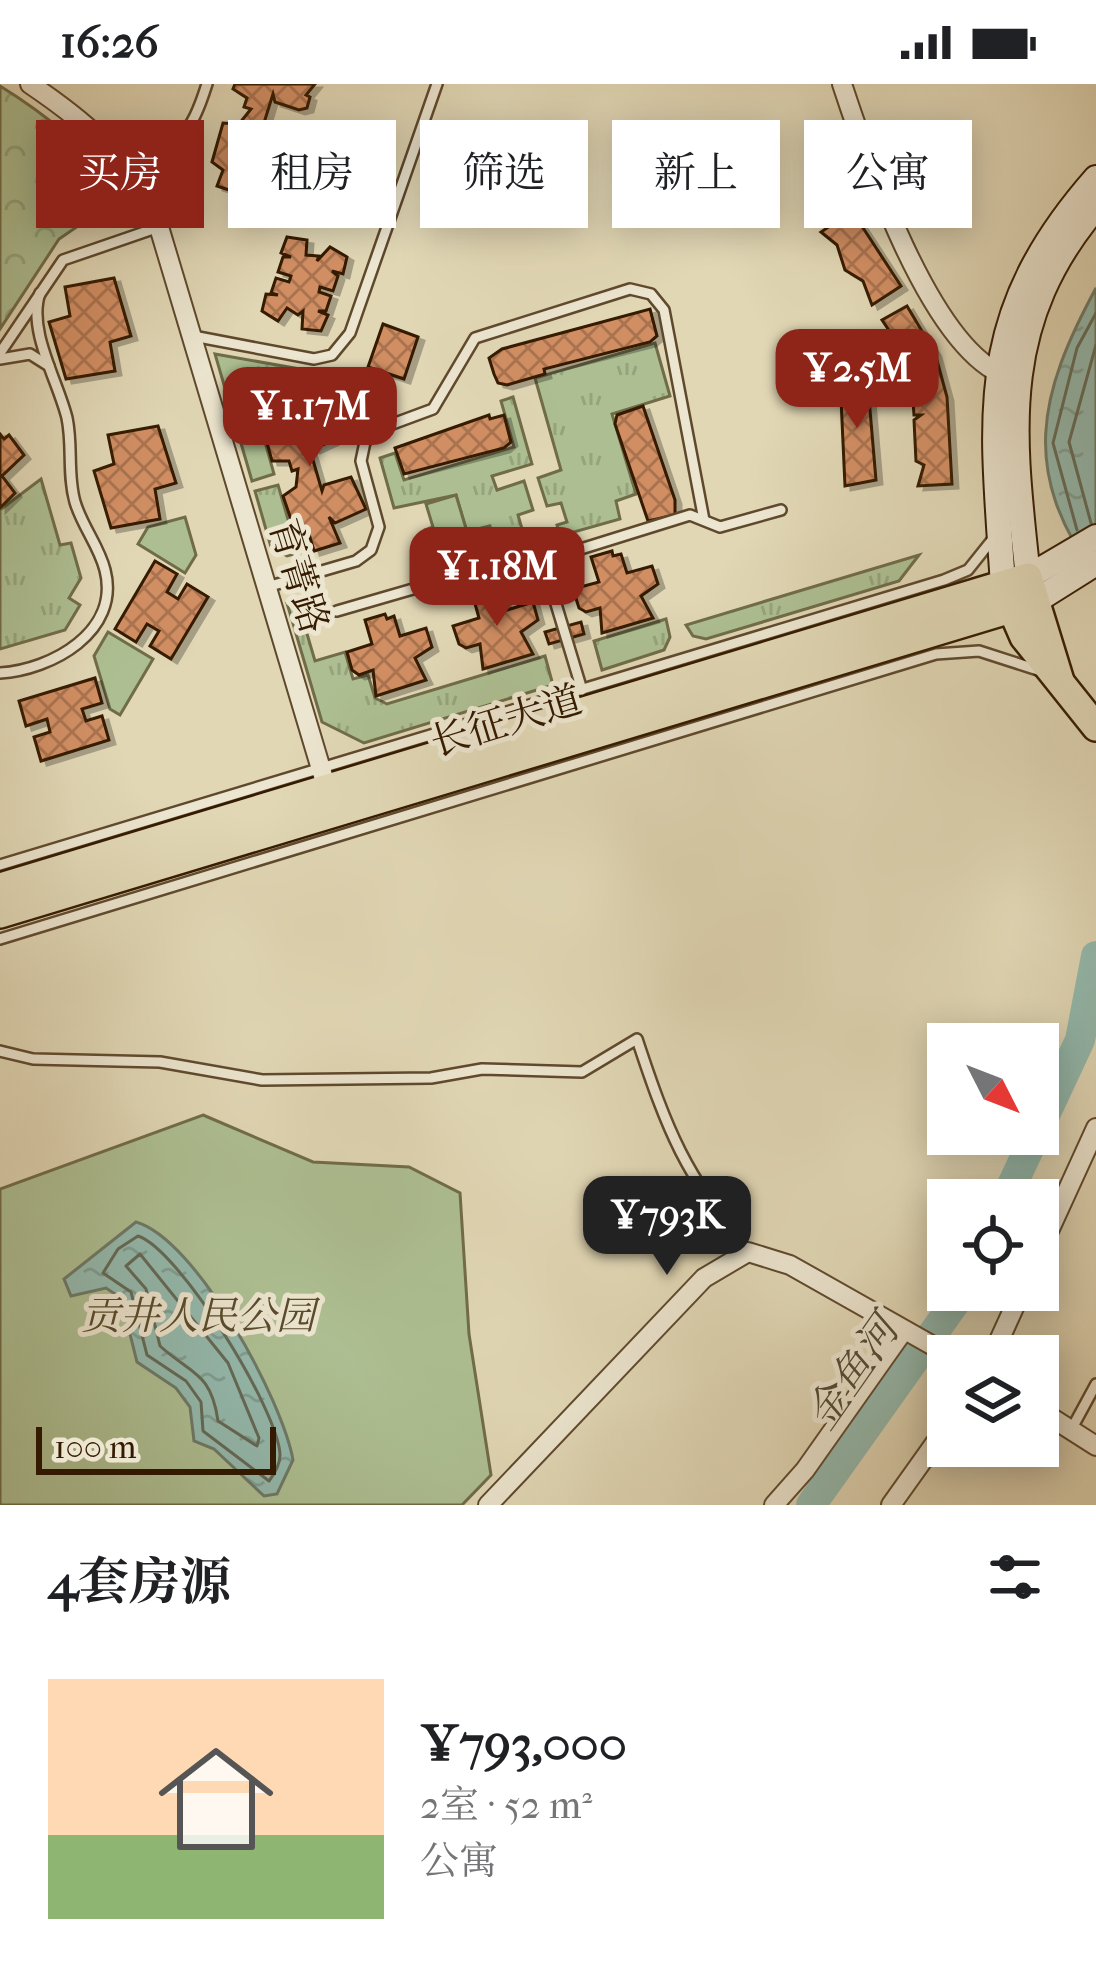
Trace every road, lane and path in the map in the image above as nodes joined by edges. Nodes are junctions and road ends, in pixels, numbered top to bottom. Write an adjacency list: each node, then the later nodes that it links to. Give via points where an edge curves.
1 (30, 84): 5 (street, 育菁路)
2 (207, 84): 6 (lane)
3 (437, 84): 12 (lane, via 338,350 314,359)
4 (842, 84): 15 (street, via 885,214 975,359)
5 (79, 120)
6 (191, 120)
7 (1096, 178): 15 (street, via 1036,257 1015,308)
8 (1096, 207): 15 (street, via 1053,267)
9 (156, 228): 11 (lane, via 74,252)
10 (159, 228): 12 (street, 育菁路)
11 (40, 292): 13 (lane); 14 (lane, via 36,314)
12 (193, 336): 25 (street, 育菁路)
13 (0, 356): 14 (lane, via 30,354)
14 (53, 372): 28 (lane, via 69,427 71,487 105,568 106,597 94,626 66,653)
15 (1007, 377): 20 (street, via 991,428); 26 (street)
16 (695, 488): 18 (lane); 19 (lane); 25 (lane, via 664,310 651,294 624,290 475,338 433,409 365,442 362,467 380,527 368,554)
17 (781, 510): 19 (lane, via 725,526)
18 (681, 518): 19 (lane); 22 (lane)
19 (704, 520)
20 (999, 525): 26 (street); 30 (lane, via 986,553 944,580)
21 (1096, 537): 24 (street)
22 (543, 561): 27 (lane); 30 (lane)
23 (1096, 563): 24 (street)
24 (1061, 572): 26 (street)
25 (267, 587): 32 (street, 育菁路)
26 (1019, 594): 29 (main road); 32 (main road, 长征大道); 35 (main road, 长征大道)
27 (338, 611)
28 (0, 673)
29 (1060, 681): 31 (main road); 36 (lane, via 979,651 936,654)
30 (581, 690): 32 (lane)
31 (1096, 727)
32 (324, 779): 33 (lane); 34 (main road, 长征大道)
33 (0, 865)
34 (0, 886)
35 (0, 914)
36 (0, 939)
37 (0, 1051): 40 (lane, via 160,1062 262,1080 431,1078 482,1069 582,1072 637,1039 668,1136)
38 (1096, 1128): 39 (street)
39 (1059, 1210)
40 (748, 1252): 41 (street, via 790,1265); 48 (street, via 704,1278)
41 (904, 1330): 42 (street); 49 (street)
42 (927, 1343)
43 (1096, 1384): 45 (lane)
44 (1059, 1422): 45 (street)
45 (1071, 1430): 46 (street)
46 (1096, 1446)
47 (927, 1454): 50 (street)
48 (488, 1505)
49 (774, 1505)
50 (891, 1505)

